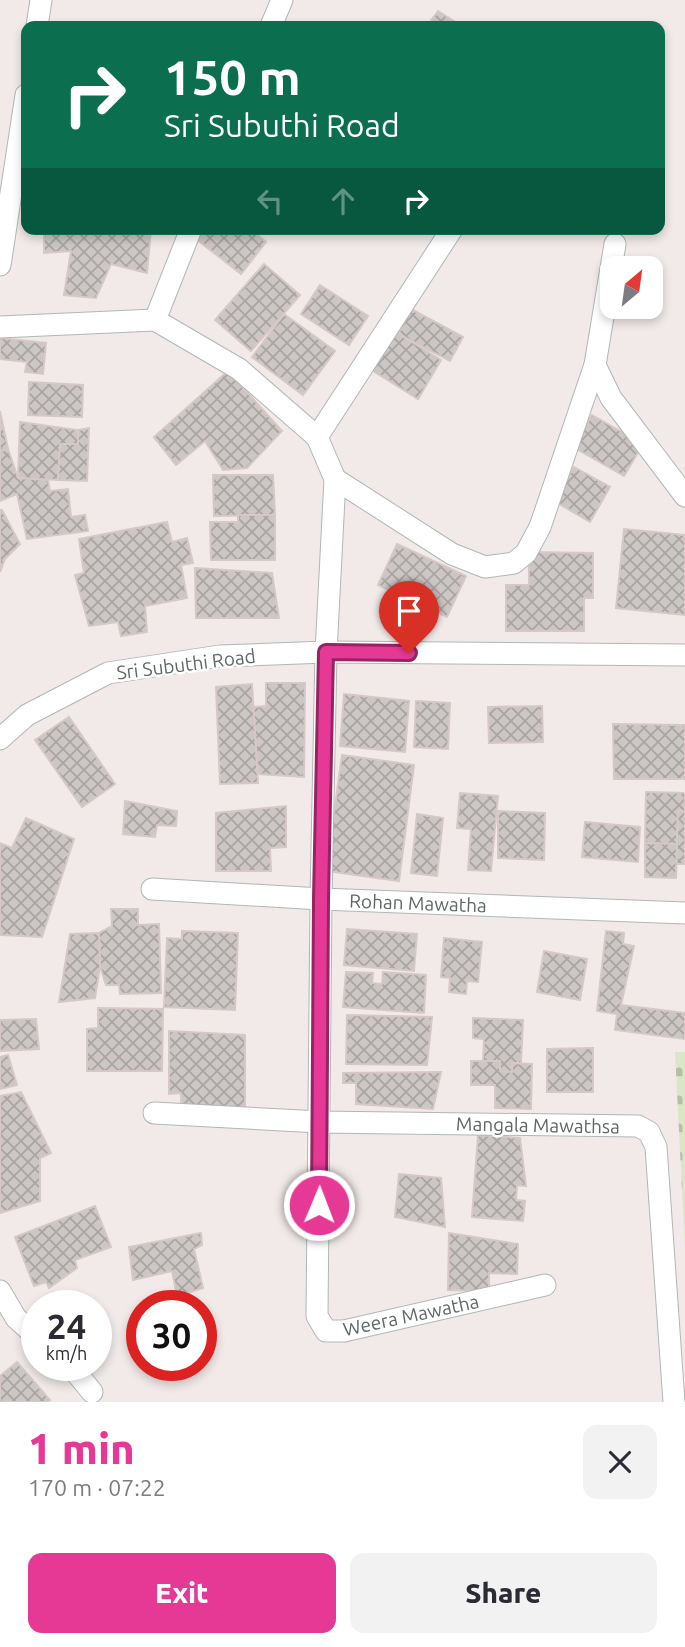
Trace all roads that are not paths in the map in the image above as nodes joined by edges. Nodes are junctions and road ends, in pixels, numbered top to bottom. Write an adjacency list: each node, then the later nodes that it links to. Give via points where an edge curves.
1 (41, 0): 3 (street)
2 (282, 0): 4 (street)
3 (38, 21)
4 (273, 21)
5 (21, 128): 9 (street)
6 (189, 235): 10 (street)
7 (448, 235): 13 (street)
8 (615, 244): 12 (street)
9 (0, 265)
10 (155, 320): 11 (street); 13 (street, via 239,369)
11 (0, 327)
12 (595, 365): 14 (street, via 540,527 526,553 514,563 485,567 452,554); 15 (street, via 611,398)
13 (317, 437): 14 (street)
14 (335, 479): 16 (street, Weera Mawatha)
15 (685, 496)
16 (326, 652): 17 (street, Sri Subuthi Road); 18 (street, Sri Subuthi Road, via 220,656 108,673 27,715); 20 (street, Weera Mawatha)
17 (685, 655)
18 (0, 739)
19 (152, 889): 20 (street, Rohan Mawatha)
20 (321, 899): 21 (street, Rohan Mawatha); 23 (street, Weera Mawatha)
21 (685, 913)
22 (154, 1113): 23 (street, Mangala Mawathsa)
23 (320, 1122): 24 (street, Weera Mawatha, via 317,1316 326,1331 344,1331); 29 (street, Mangala Mawathsa, via 638,1126 649,1132 656,1147)
24 (545, 1285)
25 (0, 1291): 26 (street)
26 (21, 1323)
27 (83, 1381): 28 (street)
28 (92, 1392)
29 (674, 1402)

